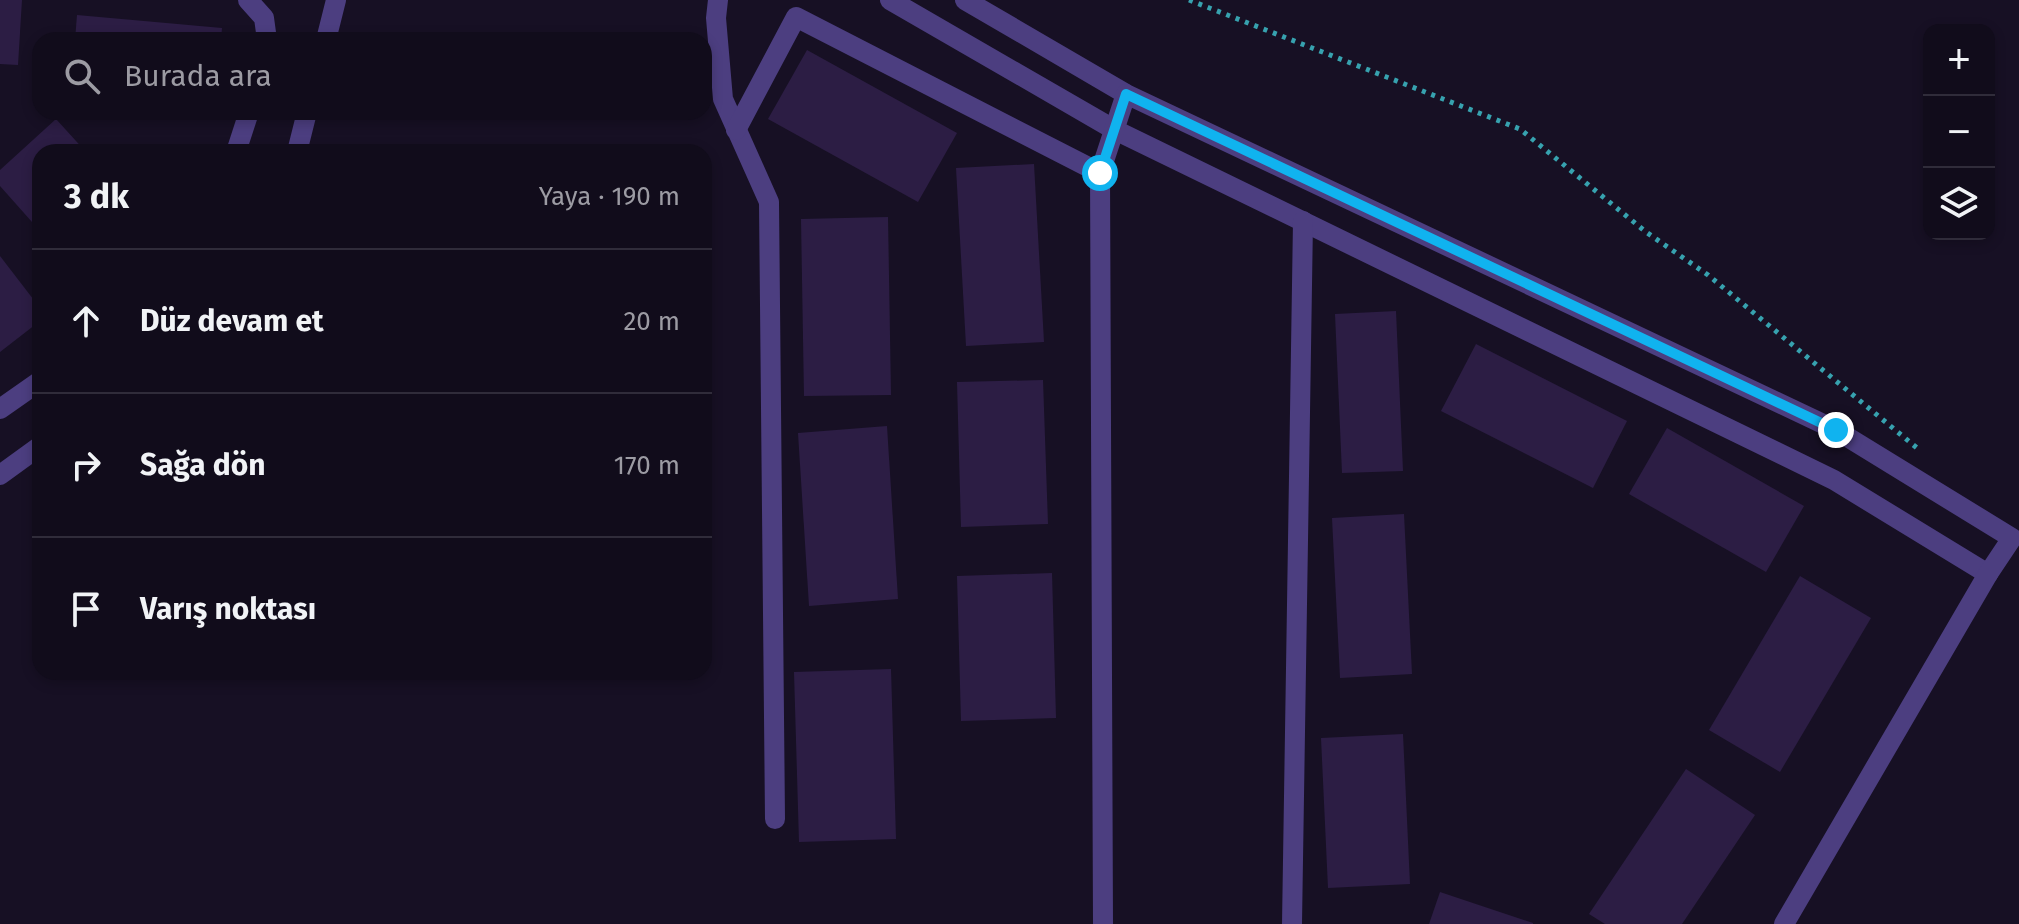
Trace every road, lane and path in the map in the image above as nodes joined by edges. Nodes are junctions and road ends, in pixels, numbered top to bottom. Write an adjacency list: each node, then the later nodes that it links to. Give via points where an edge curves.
1 (248, 0): 7 (street, via 264,18)
2 (336, 0): 8 (street)
3 (718, 0): 12 (street, via 723,99)
4 (890, 0): 13 (street)
5 (965, 0): 9 (street)
6 (1189, 0): 20 (path, via 1520,129)
7 (266, 32)
8 (328, 32)
9 (1126, 94): 13 (street); 23 (street, via 1836,430 2012,538)
10 (246, 120): 14 (street)
11 (305, 120): 15 (street)
12 (736, 130): 16 (street, via 796,17); 24 (street, via 769,202)
13 (1115, 130): 16 (street); 17 (street)
14 (239, 144)
15 (299, 144)
16 (1100, 173): 25 (street)
17 (1303, 221): 23 (street, via 1834,480); 26 (street)
18 (32, 387): 19 (street)
19 (0, 409)
20 (1917, 448)
21 (32, 452): 22 (street)
22 (0, 475)
23 (1988, 574): 27 (street)
24 (775, 819)
25 (1103, 924)
26 (1292, 924)
27 (1784, 924)

